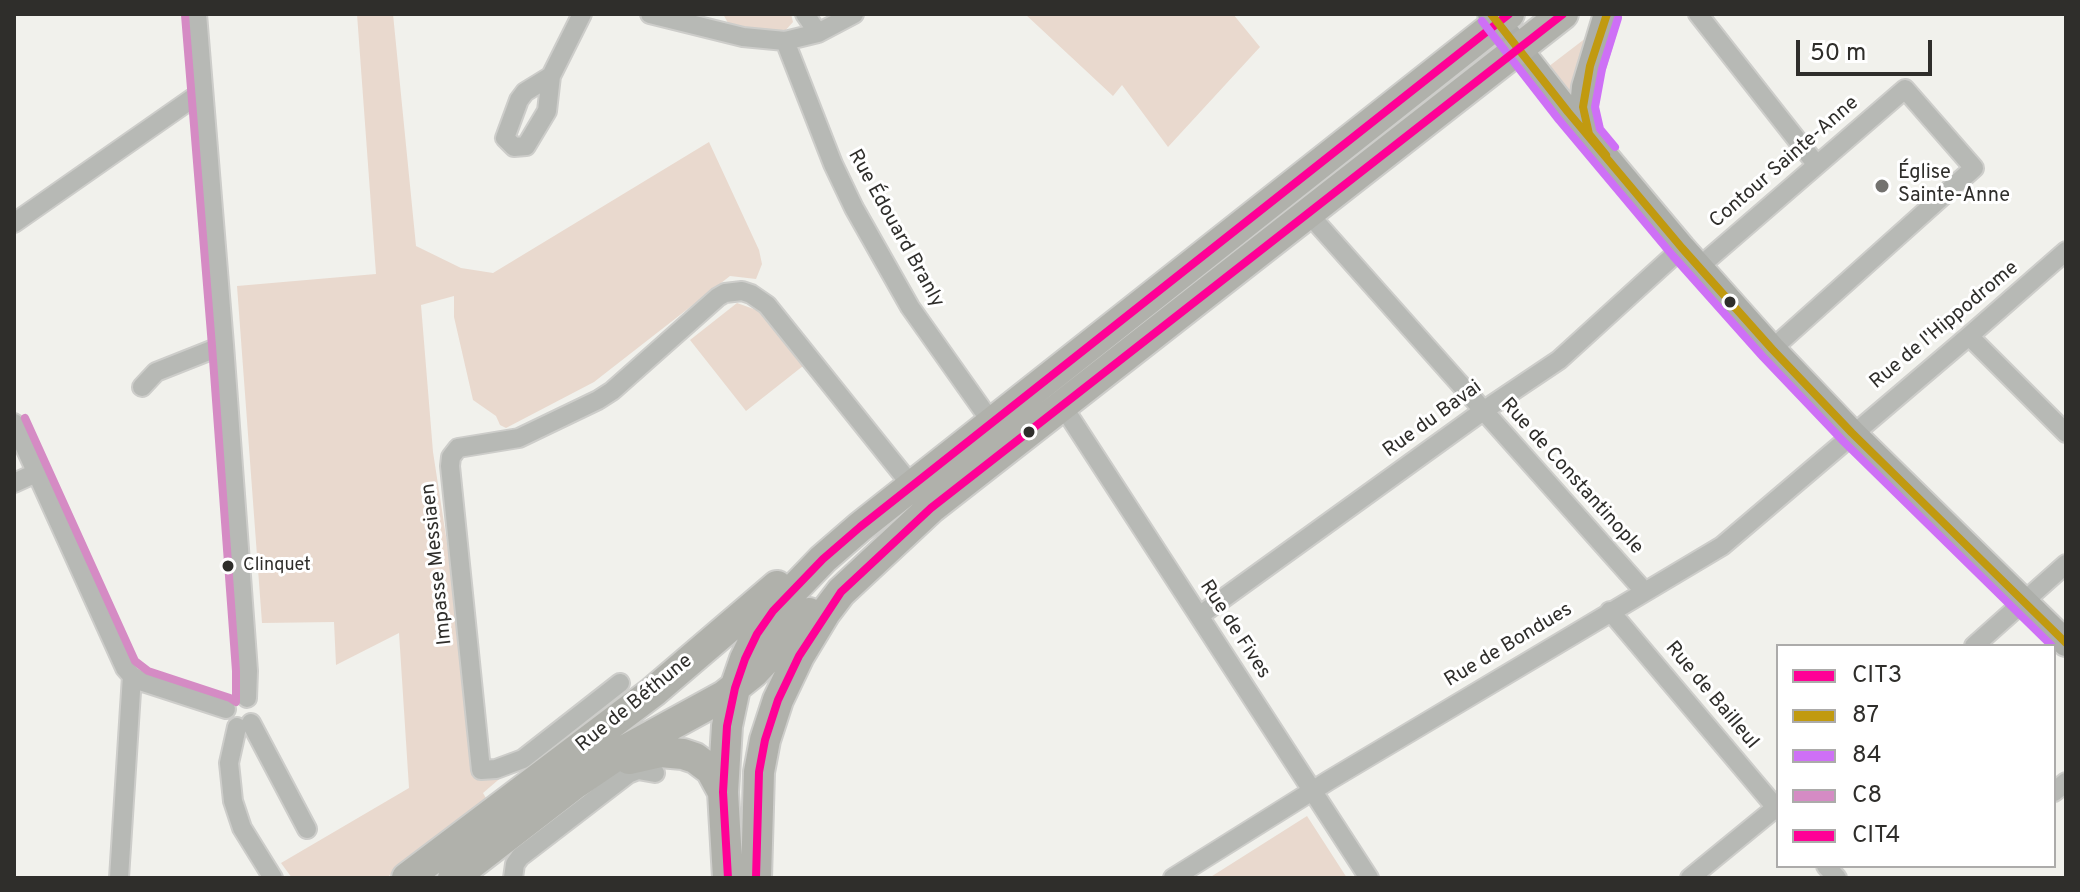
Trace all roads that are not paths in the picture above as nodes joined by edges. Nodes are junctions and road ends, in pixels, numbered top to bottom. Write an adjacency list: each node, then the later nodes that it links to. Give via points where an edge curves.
1 (197, 14): 15 (street)
2 (582, 14): 14 (street)
3 (650, 14): 10 (street)
4 (805, 14): 11 (street)
5 (854, 14): 11 (street)
6 (1563, 14): 13 (main road)
7 (1607, 14): 16 (main road, via 1585,87)
8 (1698, 14): 17 (street)
9 (1499, 17): 13 (main road); 29 (main road)
10 (714, 22): 12 (street)
11 (818, 33): 12 (street)
12 (785, 41): 29 (street, Rue Édouard Branly, via 854,208 910,307)
13 (1518, 48): 16 (main road); 18 (main road)
14 (551, 76)
15 (203, 91): 19 (street); 23 (street)
16 (1589, 134): 21 (main road)
17 (1816, 164): 21 (street, Contour Sainte-Anne); 24 (street, Contour Sainte-Anne, via 1905,89 1974,168)
18 (1307, 212): 26 (main road); 27 (street, Rue de Constantinople)
19 (14, 223)
20 (2066, 251): 22 (street, Rue de l'Hippodrome)
21 (1690, 257): 24 (main road); 27 (street, Rue du Bavai, via 1559,360)
22 (1969, 336): 30 (street, Rue de l'Hippodrome); 31 (street)
23 (224, 345): 25 (street, via 156,372); 46 (street)
24 (1772, 349): 30 (main road)
25 (142, 387)
26 (1062, 405): 34 (main road); 40 (street, Rue de Fives)
27 (1483, 411): 37 (street, Rue de Constantinople); 40 (street, Rue du Bavai)
28 (14, 423): 32 (street)
29 (992, 423): 34 (main road)
30 (1852, 433): 37 (street, Rue de Bondues, via 1732,538); 38 (main road)
31 (2066, 433)
32 (36, 473): 33 (street); 43 (street)
33 (14, 483)
34 (922, 497): 35 (main road); 44 (street, Impasse Messiaen, via 767,305 742,291 718,297 598,400 519,438 458,448 450,466 481,770 523,759); 47 (main road, Rue de Béthune, via 886,537 848,567); 57 (main road, via 825,613 778,700 761,755)
35 (860, 527): 45 (main road, Rue de Béthune, via 787,577); 47 (main road, via 764,623)
36 (2066, 564): 38 (street)
37 (1644, 591): 39 (street, Rue de Bondues)
38 (2024, 603): 41 (main road); 42 (street)
39 (1610, 611): 52 (street, Rue de Bondues); 54 (street, Rue de Bailleul)
40 (1199, 616): 52 (street, Rue de Fives)
41 (2066, 643)
42 (1976, 644)
43 (132, 676): 48 (street); 59 (street)
44 (620, 683)
45 (653, 692): 47 (main road, via 690,689); 61 (main road, Rue de Béthune)
46 (247, 698): 48 (street, via 233,699); 49 (street, via 256,709)
47 (728, 700): 51 (main road, Rue de Béthune, via 634,745); 53 (main road); 57 (main road, via 745,762)
48 (226, 709): 49 (street, via 229,721)
49 (244, 725): 56 (street); 60 (street, via 229,763 233,801 242,828)
50 (655, 773): 58 (street, via 628,774 520,857)
51 (576, 783): 53 (main road, Rue de Béthune, via 644,754 672,752 695,758 711,770); 62 (main road, Rue de Béthune)
52 (1312, 791): 64 (street, Rue de Bondues); 65 (street, Rue de Fives)
53 (723, 792): 63 (main road)
54 (1776, 807)
55 (1776, 809): 66 (street)
56 (307, 829)
57 (755, 868)
58 (513, 873)
59 (119, 878)
60 (273, 878)
61 (407, 878)
62 (453, 878)
63 (728, 878)
64 (1173, 878)
65 (1369, 878)
66 (1690, 878)

